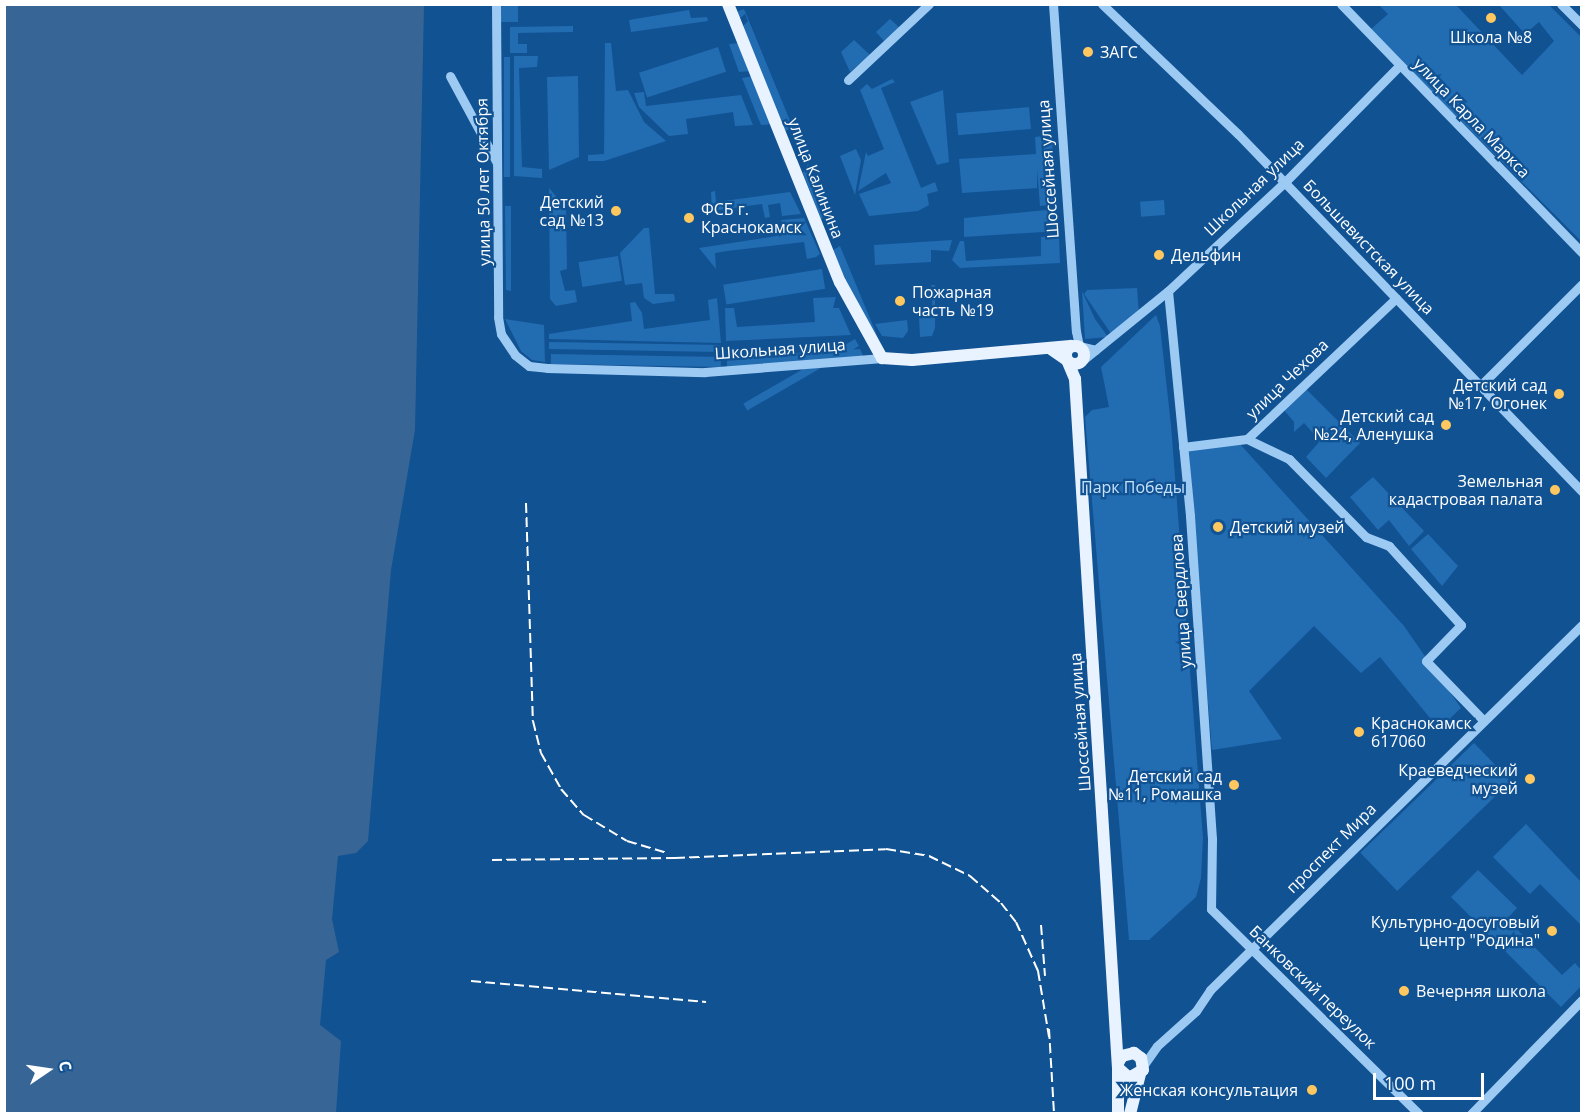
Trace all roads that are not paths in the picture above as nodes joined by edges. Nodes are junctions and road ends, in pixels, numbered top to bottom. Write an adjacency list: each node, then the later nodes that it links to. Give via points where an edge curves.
1 (496, 4): 12 (street, улица 50 лет Октября)
2 (728, 4): 22 (main road, улица Калинина, via 840,282)
3 (929, 4): 11 (street)
4 (1053, 4): 18 (street, Шоссейная улица)
5 (1102, 4): 13 (street, Большевистская улица)
6 (1341, 4): 9 (street, улица Карла Маркса)
7 (1561, 4): 8 (street)
8 (1581, 25)
9 (1400, 65): 13 (street, Школьная улица); 14 (street, улица Карла Маркса)
10 (450, 76): 12 (street)
11 (848, 80)
12 (498, 164): 21 (street, улица 50 лет Октября, via 498,317 501,334)
13 (1285, 182): 16 (street, Школьная улица); 17 (street, Большевистская улица)
14 (1581, 253)
15 (1581, 284): 26 (street)
16 (1168, 291): 20 (street, Школьная улица); 28 (street, улица Свердлова)
17 (1396, 298): 26 (street, Большевистская улица); 27 (street, улица Чехова)
18 (1075, 346): 19 (main road, Школьная улица); 20 (street); 23 (main road, via 1066,351); 24 (main road, via 1084,353)
19 (1051, 349): 22 (main road, Школьная улица, via 912,360); 23 (main road)
20 (1098, 350): 24 (street, Школьная улица)
21 (515, 355): 22 (street, Школьная улица, via 530,366 547,368 705,372)
22 (882, 358)
23 (1067, 360): 24 (main road, via 1076,364); 25 (main road)
24 (1083, 360): 25 (main road)
25 (1075, 379): 35 (main road, Шоссейная улица)
26 (1481, 385): 29 (street, Большевистская улица)
27 (1247, 439): 28 (street, улица Чехова); 31 (street, via 1289,459 1366,537 1389,546 1461,625 1426,661)
28 (1183, 447): 32 (street, улица Свердлова, via 1212,830)
29 (1581, 492)
30 (1581, 625): 31 (street, проспект Мира)
31 (1484, 721): 33 (street, проспект Мира)
32 (1211, 909): 33 (street, Банковский переулок)
33 (1253, 948): 36 (street, проспект Мира); 42 (street, Банковский переулок)
34 (1581, 1000): 43 (street)
35 (1118, 1039): 37 (main road); 38 (main road, Шоссейная улица)
36 (1157, 1046): 37 (street, проспект Мира); 39 (street, проспект Мира)
37 (1134, 1053): 38 (main road, via 1122,1056); 39 (main road)
38 (1118, 1065): 39 (main road, via 1129,1078); 40 (main road, Шоссейная улица)
39 (1142, 1070): 41 (main road)
40 (1118, 1113)
41 (1130, 1113)
42 (1419, 1113)
43 (1472, 1113)

